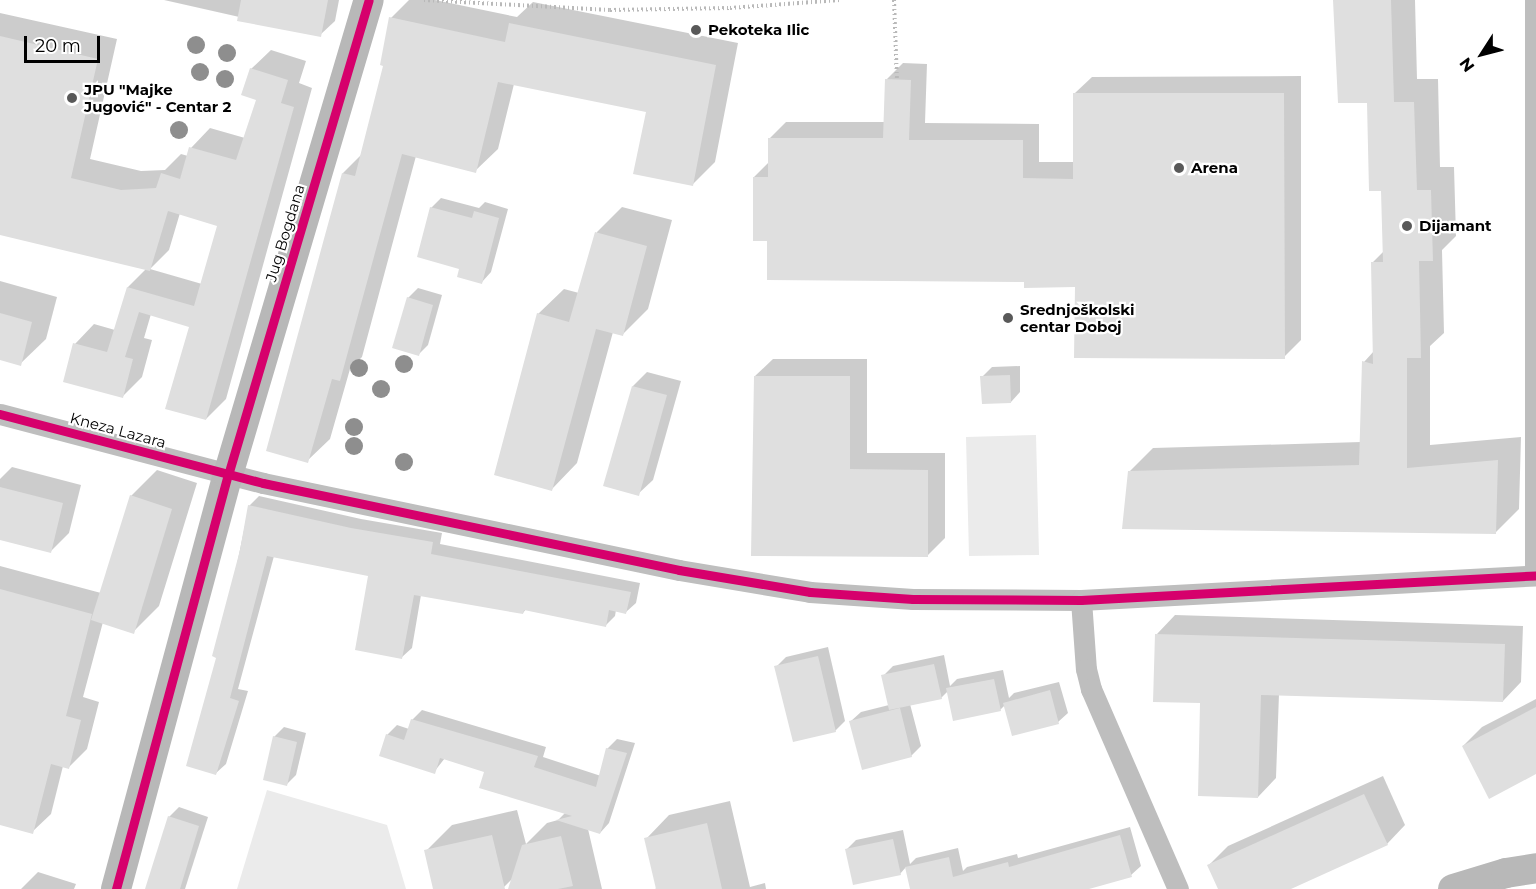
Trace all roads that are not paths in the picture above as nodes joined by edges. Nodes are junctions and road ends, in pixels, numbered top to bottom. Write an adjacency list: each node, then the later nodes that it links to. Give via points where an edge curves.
1 (369, 0): 4 (street, Jug Bogdana)
2 (1535, 0): 5 (street)
3 (0, 414): 4 (street, Kneza Lazara)
4 (228, 475): 6 (street, Kneza Lazara, via 679,570 810,591 913,599); 8 (street, Jug Bogdana)
5 (1535, 575): 6 (street, Kneza Lazara)
6 (1081, 600): 9 (street, via 1091,689)
7 (1536, 868): 10 (street)
8 (116, 889)
9 (1178, 889)
10 (1453, 889)

